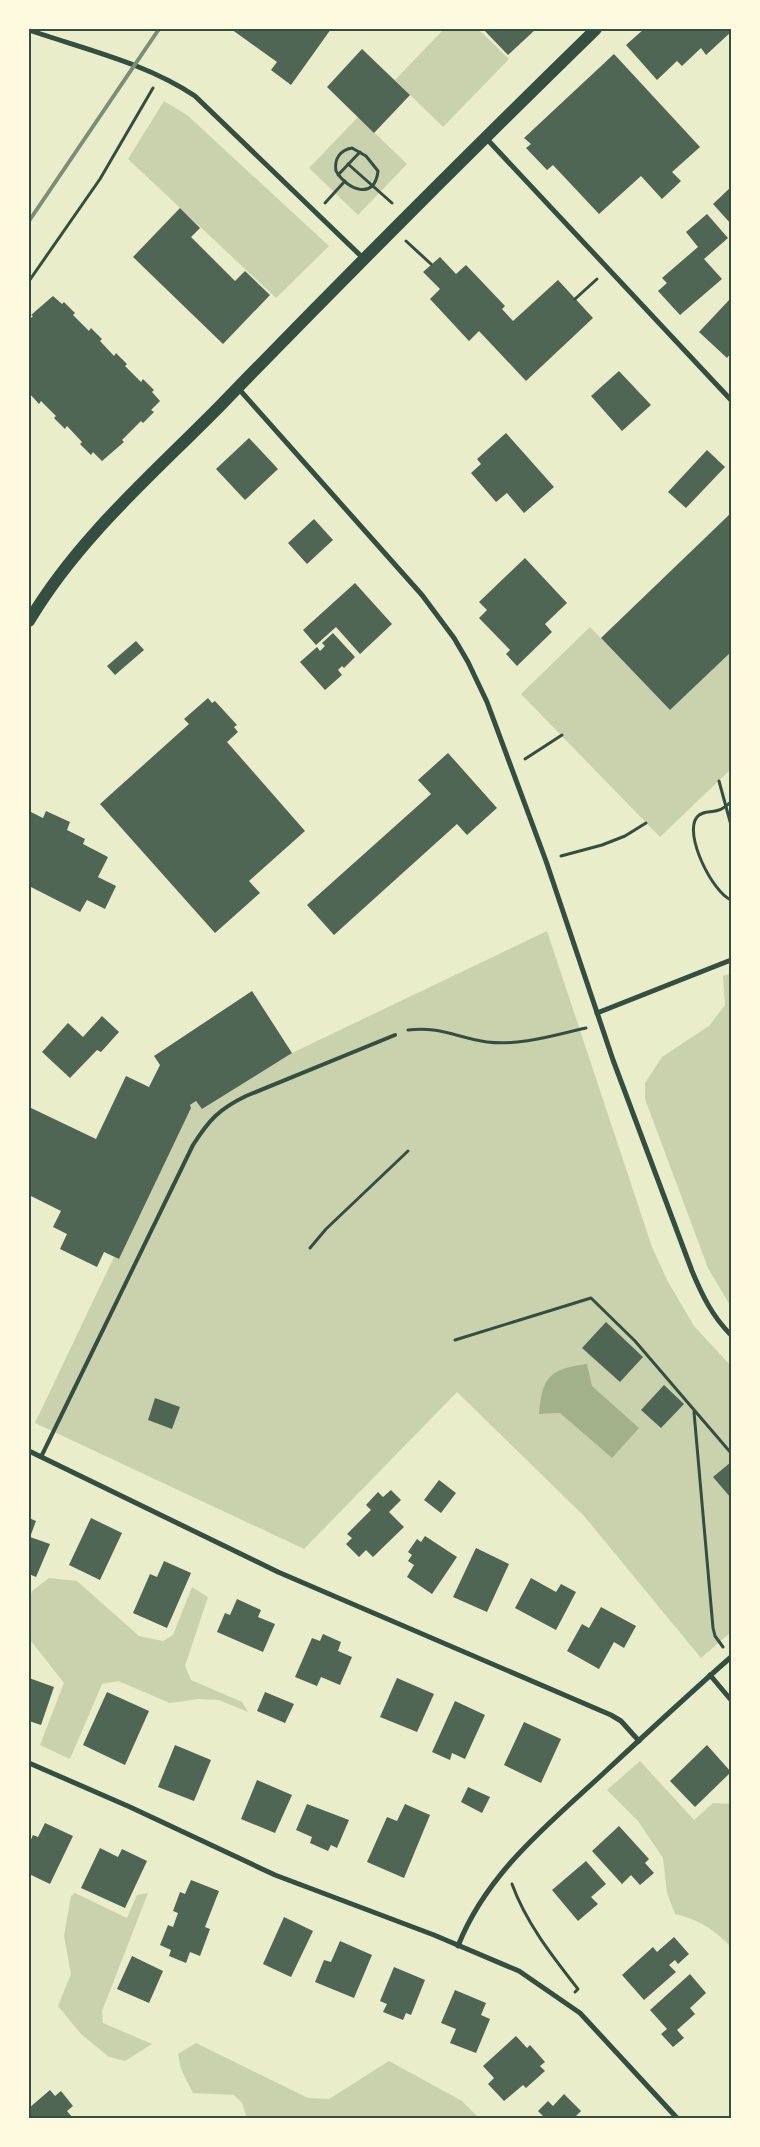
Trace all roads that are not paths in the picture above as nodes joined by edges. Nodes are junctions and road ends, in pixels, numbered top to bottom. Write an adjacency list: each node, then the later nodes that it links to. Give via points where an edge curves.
1 (596, 29): 3 (main road)
2 (29, 30): 4 (street, via 160,76 202,101)
3 (484, 137): 4 (main road); 6 (street)
4 (363, 258): 5 (main road)
5 (238, 387): 7 (main road, via 83,546); 9 (street, via 405,575 454,638 487,702 546,861)
6 (731, 400)
7 (29, 621)
8 (731, 960): 9 (street)
9 (597, 1013): 11 (street, via 692,1271 704,1299)
10 (395, 1035): 13 (lane, via 246,1096 213,1116 193,1145)
11 (731, 1335)
12 (29, 1450): 13 (street)
13 (41, 1457): 17 (street, via 278,1572 611,1715)
14 (731, 1657): 15 (street)
15 (710, 1675): 16 (street); 17 (street)
16 (731, 1700)
17 (639, 1741): 19 (street, via 506,1866 479,1903)
18 (29, 1763): 19 (street, via 275,1875)
19 (458, 1946): 20 (street, via 519,1970 567,2002 598,2031)
20 (676, 2118)

